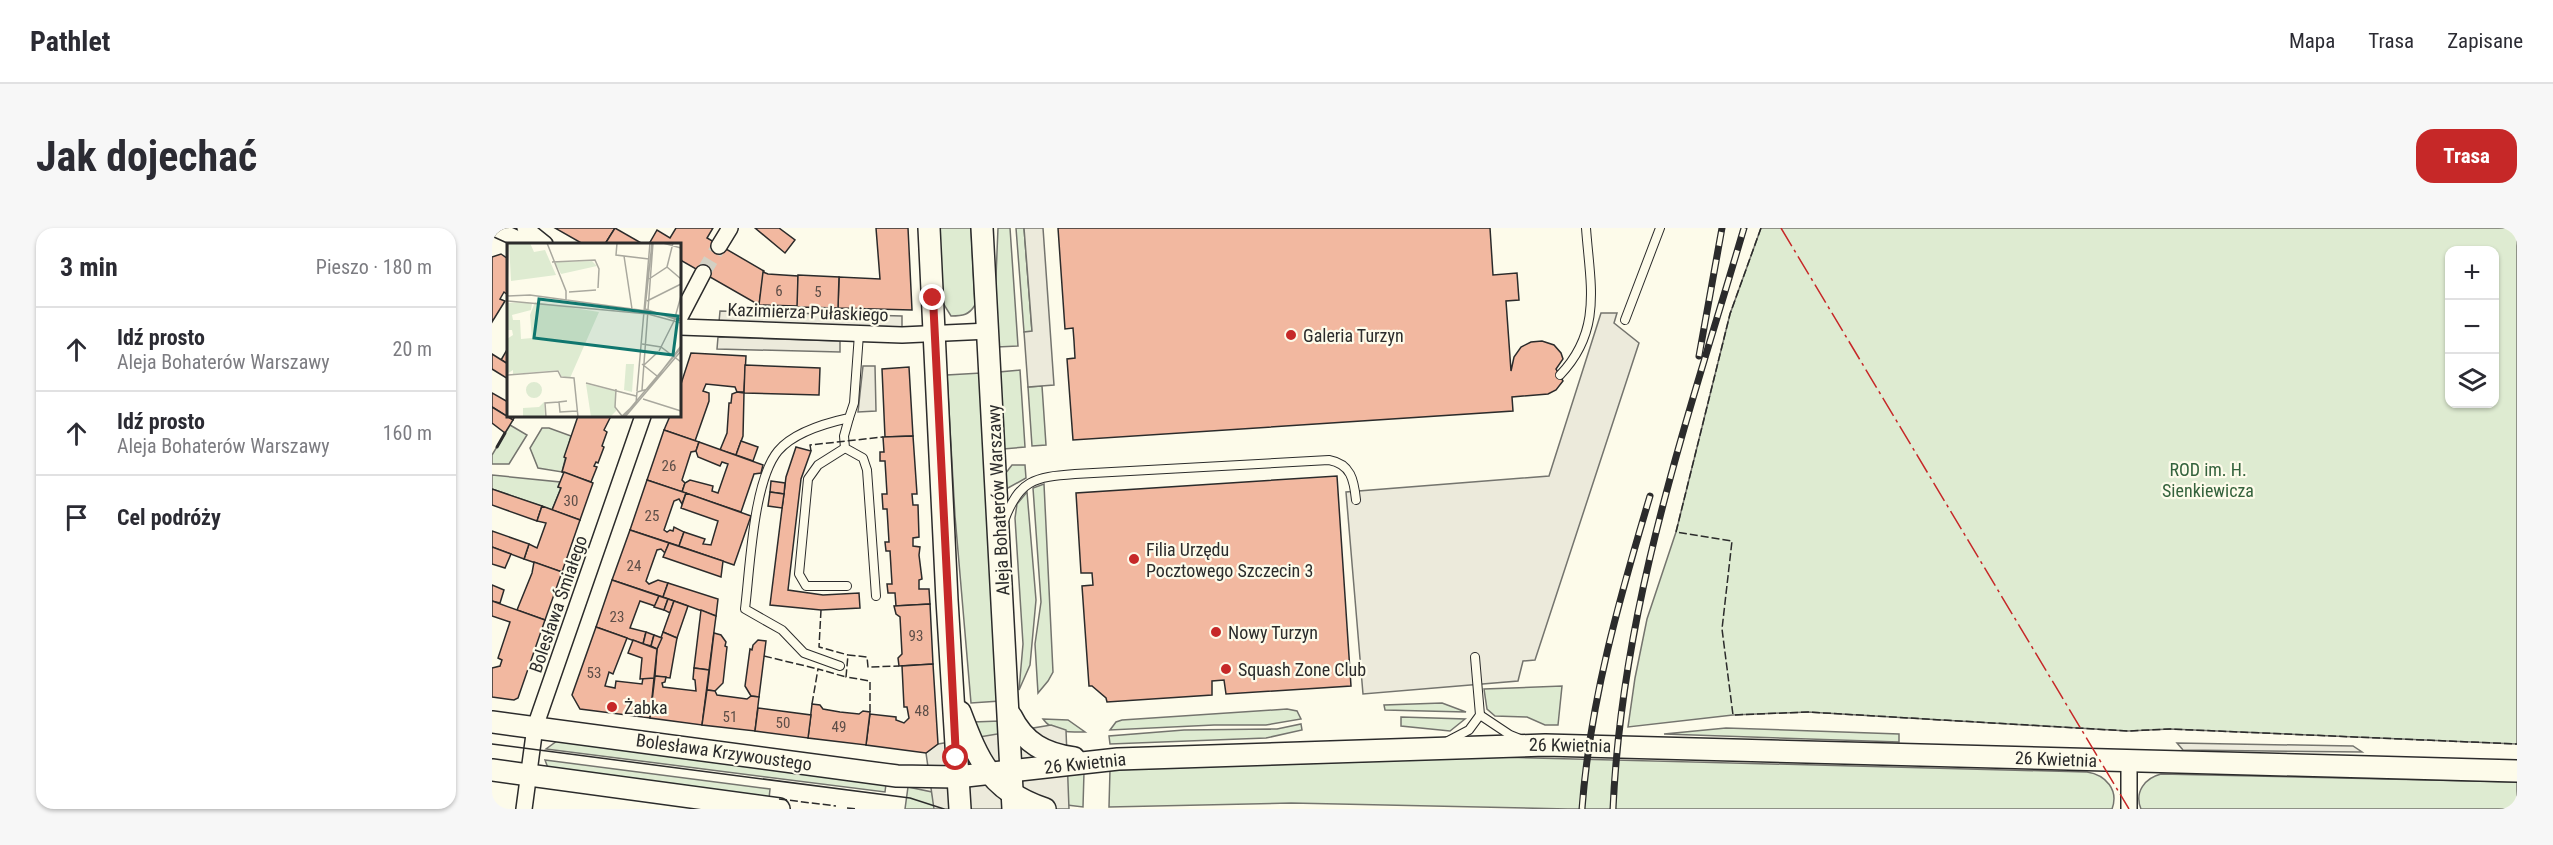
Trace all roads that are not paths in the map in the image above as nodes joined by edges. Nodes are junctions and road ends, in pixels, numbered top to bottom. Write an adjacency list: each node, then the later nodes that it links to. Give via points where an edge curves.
1 (494, 228): 8 (street)
2 (525, 228): 9 (street)
3 (730, 228): 10 (street)
4 (929, 228): 17 (street)
5 (982, 228): 15 (street, Aleja Bohaterów Warszawy)
6 (1586, 228): 18 (lane, via 1590,321 1577,352)
7 (1660, 228): 13 (lane)
8 (527, 243)
9 (544, 243)
10 (719, 246)
11 (703, 273): 12 (street)
12 (681, 315)
13 (1625, 320)
14 (681, 327): 16 (street, Kazimierza Pułaskiego)
15 (989, 331): 17 (street); 23 (street, Aleja Bohaterów Warszawy)
16 (859, 334): 17 (street, Kazimierza Pułaskiego); 20 (lane, via 854,403)
17 (935, 334): 28 (street)
18 (1560, 375)
19 (643, 417): 32 (street, Bolesława Śmiałego)
20 (849, 418): 21 (lane); 27 (lane, via 790,440 777,452 764,478 745,609 782,630 804,653)
21 (845, 448): 24 (lane, via 818,465 808,479 799,574 806,586); 25 (lane, via 863,458 867,470)
22 (1356, 500): 23 (lane, via 1350,471 1329,460 1052,476 1024,486 1009,508)
23 (1000, 537): 29 (street, Aleja Bohaterów Warszawy)
24 (847, 586)
25 (876, 596)
26 (1475, 657): 30 (lane)
27 (840, 666)
28 (953, 705): 40 (street); 43 (street)
29 (1009, 710): 35 (street, via 1021,734 1034,744 1056,755); 38 (street, Aleja Bohaterów Warszawy); 40 (street, via 1002,754)
30 (1480, 715): 33 (lane, via 1510,735); 34 (lane, via 1469,730 1456,738)
31 (492, 722): 32 (street, Bolesława Krzywoustego)
32 (535, 727): 41 (street, Bolesława Śmiałego); 42 (street, Bolesława Krzywoustego)
33 (1545, 744): 34 (street, 26 Kwietnia); 36 (street, 26 Kwietnia)
34 (1423, 747): 35 (street, 26 Kwietnia)
35 (1088, 762): 38 (street, 26 Kwietnia); 44 (street, via 1042,779)
36 (2129, 762): 39 (street, 26 Kwietnia); 49 (street)
37 (492, 770): 41 (street)
38 (1012, 771): 40 (street); 44 (street, Aleja Bohaterów Warszawy)
39 (2517, 771)
40 (989, 774): 43 (street); 44 (street); 45 (street)
41 (529, 775): 46 (street, Bolesława Śmiałego); 47 (street)
42 (897, 776): 43 (street, Bolesława Krzywoustego); 45 (street, via 933,785)
43 (957, 777): 45 (street)
44 (1008, 804): 48 (street)
45 (959, 807)
46 (524, 809)
47 (779, 809)
48 (1045, 809)
49 (2129, 809)

